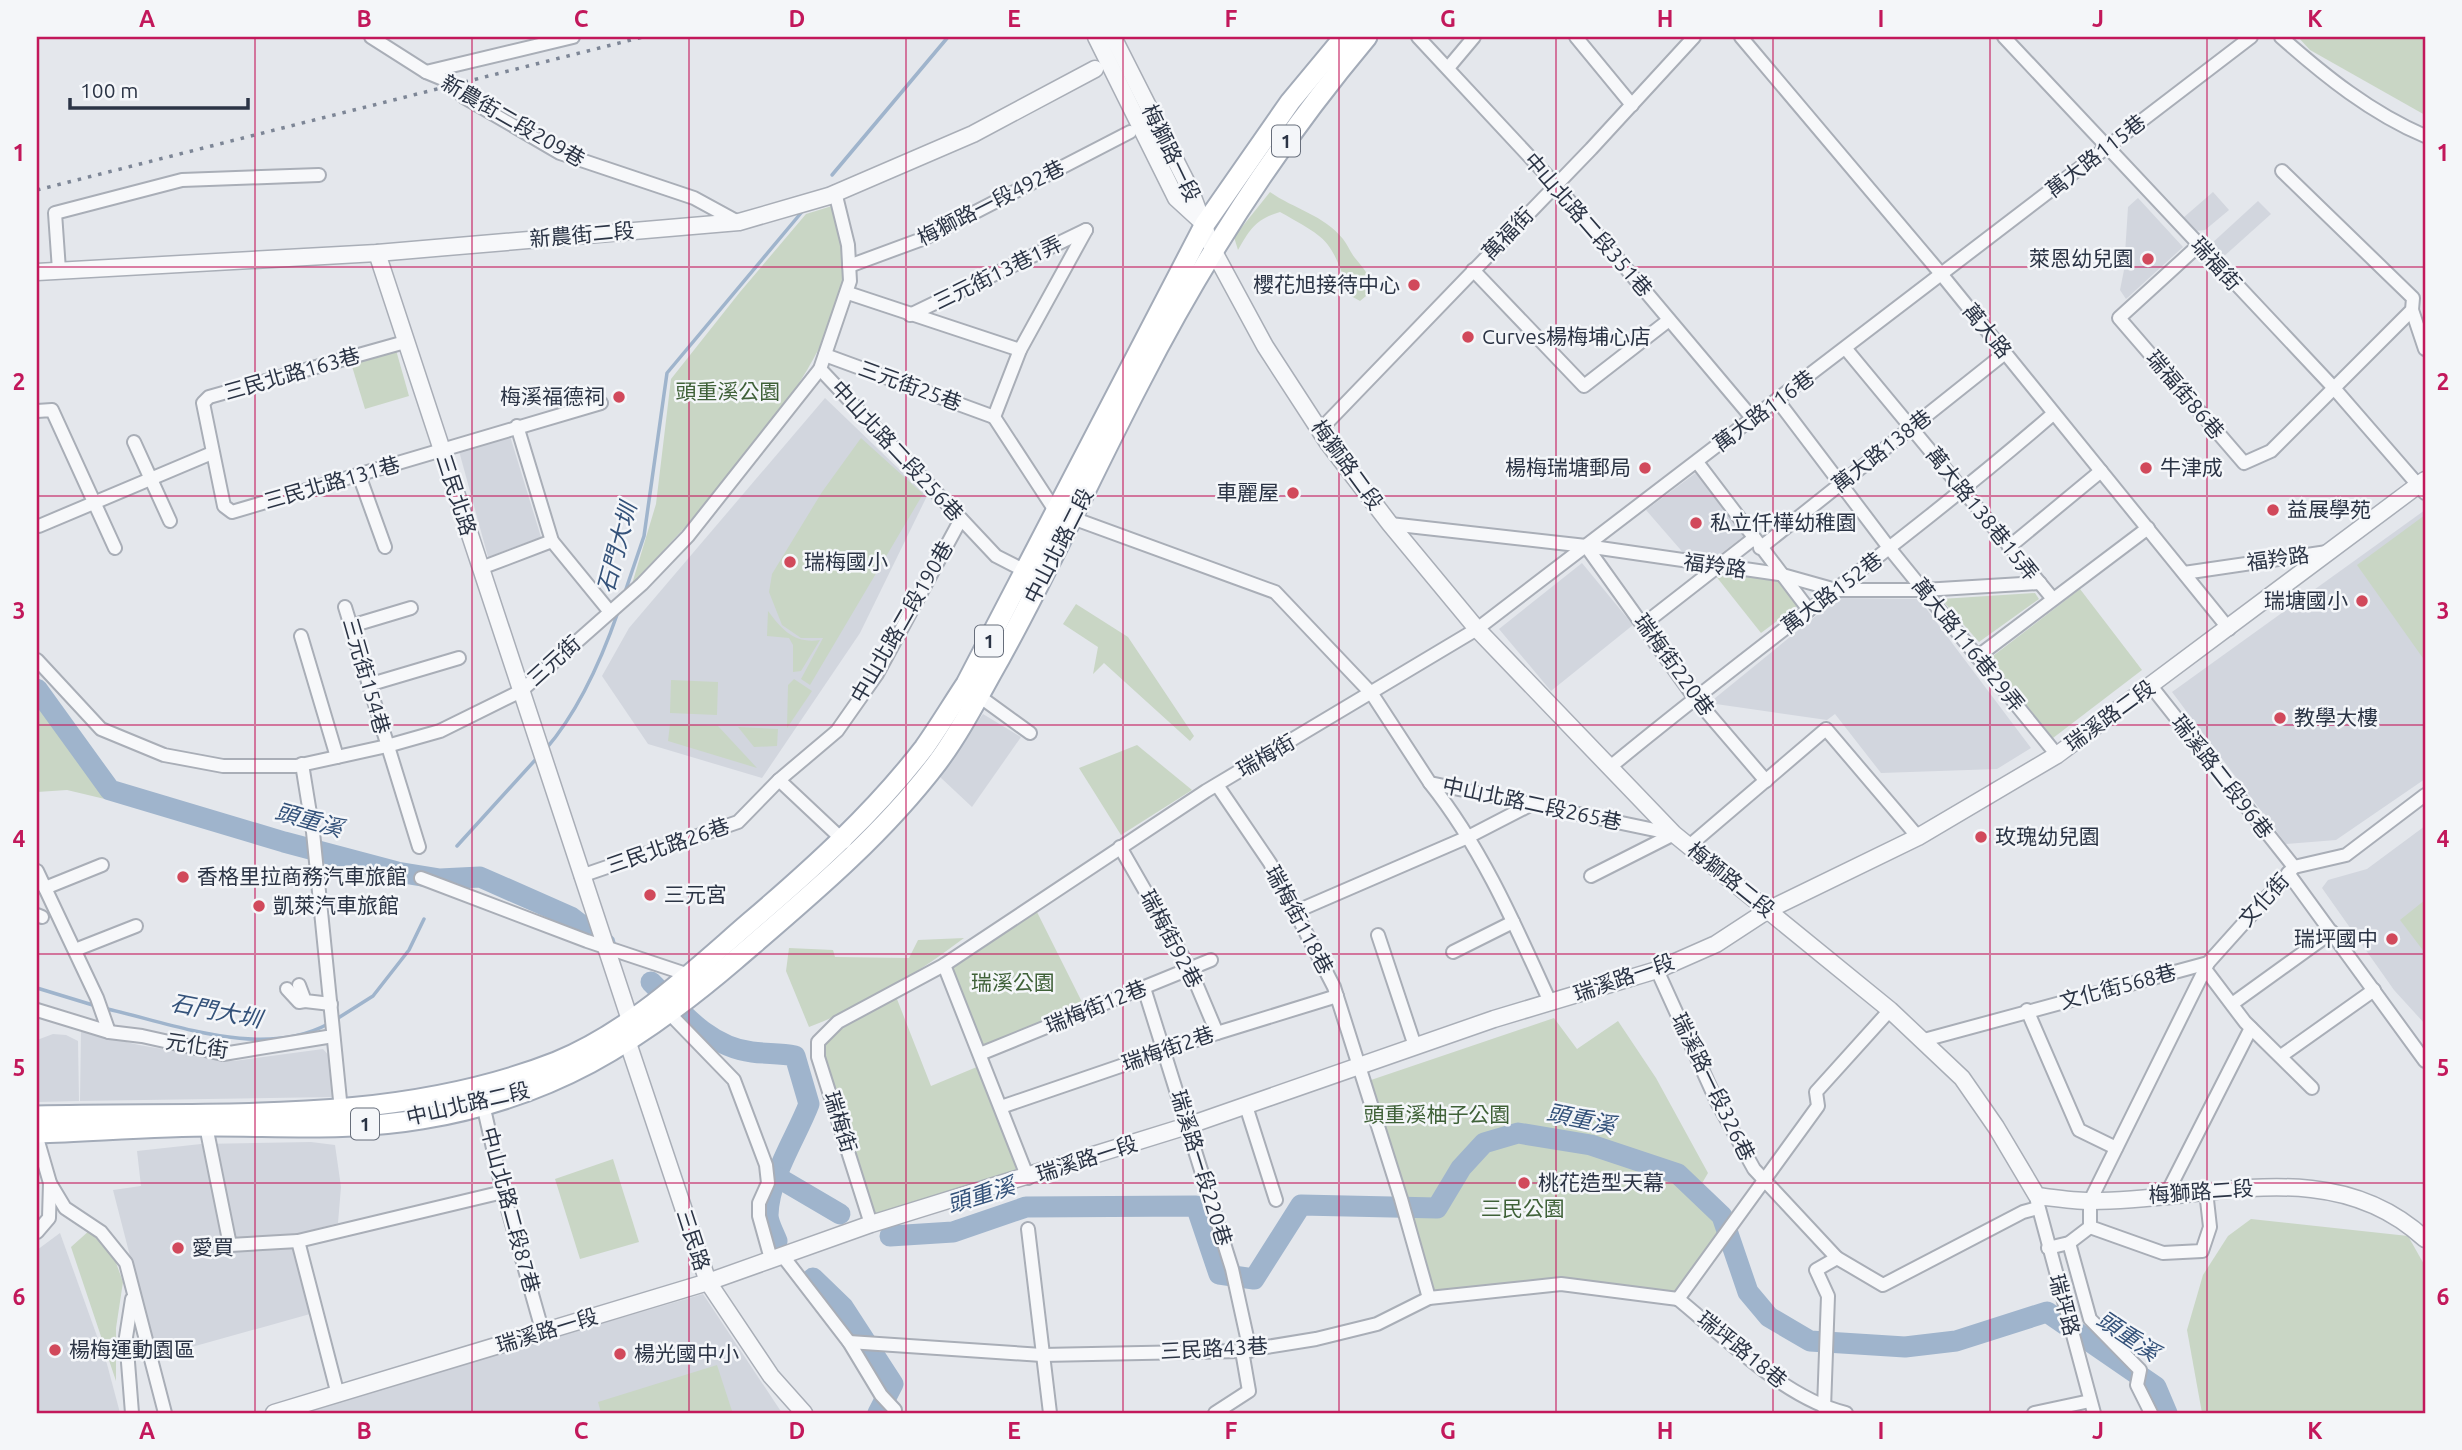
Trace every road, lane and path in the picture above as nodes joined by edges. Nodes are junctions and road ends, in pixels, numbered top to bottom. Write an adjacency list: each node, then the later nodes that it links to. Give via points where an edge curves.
1 (371, 37): 17 (street, 新農街二段209巷)
2 (573, 37): 17 (street)
3 (1096, 37): 26 (street, 梅獅路一段)
4 (1113, 37): 26 (street, 梅獅路一段)
5 (1344, 37): 28 (main road, 中山北路二段 / 1, via 1290,102)
6 (1367, 37): 30 (main road, 中山北路二段 / 1, via 1328,83)
7 (1418, 37): 15 (street, 中山北路二段351巷)
8 (1474, 37): 15 (street)
9 (1576, 37): 18 (street)
10 (1694, 37): 18 (street, 萬福街)
11 (1741, 37): 36 (street, 萬大路)
12 (2004, 37): 21 (street, 瑞福街)
13 (2251, 37): 21 (street, 萬大路115巷)
14 (2281, 37): 20 (street, via 2390,121)
15 (1448, 68): 24 (street, 中山北路二段351巷)
16 (1095, 69): 25 (street, 新農街二段, via 973,134)
17 (426, 72): 27 (street, 新農街二段209巷, via 560,153 694,198)
18 (1632, 105): 24 (street, 萬福街)
19 (1130, 132): 32 (street, 梅獅路一段492巷, via 925,238)
20 (2425, 136)
21 (2108, 147): 29 (street, 瑞福街); 36 (street, 萬大路115巷)
22 (2282, 171): 38 (street, via 2413,298)
23 (319, 175): 33 (street, via 182,180 55,214)
24 (1555, 184): 34 (street, 萬福街); 40 (street, 中山北路二段351巷)
25 (835, 192): 27 (street, 新農街二段); 32 (street, 三元街)
26 (1183, 193): 28 (street, 梅獅路一段)
27 (739, 222): 31 (street, 新農街二段)
28 (1205, 224): 30 (street, 梅獅路二段); 70 (main road, 中山北路二段 / 1)
29 (2199, 245): 48 (street, 瑞福街); 48 (street, 瑞福街86巷, via 2119,317 2244,463 2271,451)
30 (1213, 250): 57 (street, 梅獅路二段, via 1265,346); 70 (main road, 中山北路二段 / 1)
31 (377, 253): 33 (street, 新農街二段); 41 (street, 三民北路)
32 (849, 266): 37 (street, 三元街)
33 (60, 270): 35 (street, 新農街二段)
34 (1473, 270): 40 (street, via 1584,386); 57 (street, 萬福街)
35 (37, 272)
36 (1942, 275): 42 (street, 萬大路116巷); 45 (street, 萬大路)
37 (848, 293): 39 (street); 46 (street, 三元街)
38 (2412, 310): 43 (street); 48 (street)
39 (910, 315): 44 (street); 44 (street, 三元街13巷1弄, via 1086,230)
40 (1670, 320): 54 (street, 中山北路二段351巷)
41 (405, 342): 59 (street, 三民北路); 60 (street, 三民北路163巷, via 209,397 203,403)
42 (1846, 349): 49 (street, 萬大路116巷); 56 (street, 萬大路138巷15弄)
43 (2425, 349)
44 (1020, 350): 53 (street)
45 (2005, 354): 52 (street, 萬大路); 56 (street, 萬大路138巷)
46 (825, 355): 47 (street, 三元街); 53 (street, 三元街25巷)
47 (820, 369): 71 (street, 中山北路二段256巷); 96 (street, 三元街, via 688,536)
48 (2333, 387): 66 (street, 瑞福街)
49 (1777, 401): 54 (street, 萬大路116巷); 65 (street, 萬大路116巷29弄)
50 (601, 403): 55 (street, 三民北路131巷)
51 (37, 411): 68 (street, via 52,410)
52 (2053, 414): 62 (street, 萬大路); 67 (street, 萬大路152巷)
53 (994, 417): 70 (street)
54 (1753, 419): 61 (street, 萬大路116巷)
55 (517, 426): 59 (street, 三民北路131巷); 76 (street)
56 (1912, 428): 65 (street, 萬大路138巷); 67 (street, 萬大路138巷15弄)
57 (1320, 430): 73 (street, 梅獅路二段)
58 (134, 442): 64 (street)
59 (442, 450): 63 (street, 三民北路131巷); 85 (street, 三民北路)
60 (212, 453): 64 (street); 69 (street, 三民北路163巷)
61 (1697, 462): 77 (street); 78 (street, 萬大路116巷)
62 (2101, 471): 75 (street, 萬大路); 80 (street)
63 (359, 475): 69 (street, 三民北路131巷, via 232,512); 79 (street)
64 (148, 478): 68 (street); 72 (street)
65 (1840, 484): 77 (street, 萬大路138巷); 82 (street, 萬大路116巷29弄)
66 (2423, 487): 83 (street, 瑞溪路二段)
67 (1963, 492): 80 (street, 萬大路138巷15弄); 82 (street, 萬大路152巷)
68 (93, 500): 74 (street); 81 (street)
69 (224, 506)
70 (1065, 515): 86 (main road, 中山北路二段 / 1); 89 (main road, 中山北路二段 / 1); 109 (street, 中山北路二段265巷, via 1275,592)
71 (961, 519): 86 (street, 中山北路二段256巷, via 996,556); 118 (street, 中山北路二段190巷, via 877,674 837,731)
72 (170, 521)
73 (1390, 524): 78 (street, 福羚路); 100 (street, 梅獅路二段)
74 (39, 526)
75 (2148, 528): 87 (street, 萬大路); 93 (street)
76 (552, 541): 85 (street); 96 (street)
77 (1757, 544): 84 (street, 萬大路138巷); 88 (street)
78 (1586, 546): 84 (street, 福羚路); 98 (street, 瑞梅街220巷); 100 (street, 瑞梅街)
79 (385, 547)
80 (2009, 547): 90 (street, 萬大路138巷15弄)
81 (116, 548)
82 (1890, 549): 91 (street, 萬大路152巷); 92 (street, 萬大路116巷29弄)
83 (2331, 552): 87 (street, 福羚路); 101 (street, 瑞溪路二段)
84 (1717, 567): 88 (street, 福羚路); 98 (street, 萬大路138巷)
85 (481, 568): 108 (street, 三民北路)
86 (1025, 571): 89 (street, 中山北路二段256巷); 127 (main road, 中山北路二段 / 1, via 966,684)
87 (2184, 573): 101 (street, 萬大路)
88 (1779, 574): 91 (street, 福羚路); 97 (street)
89 (1042, 582): 110 (main road, 中山北路二段 / 1)
90 (2040, 583): 92 (street, 福羚路); 93 (street, 萬大路138巷15弄)
91 (1836, 590): 92 (street, 福羚路); 97 (street, 萬大路152巷)
92 (1923, 590): 103 (street, 萬大路116巷29弄)
93 (2053, 599): 103 (street)
94 (345, 607): 99 (street, 三元街154巷)
95 (411, 608): 99 (street)
96 (613, 609): 108 (street, 三元街)
97 (1810, 610): 111 (street, 萬大路152巷)
98 (1644, 624): 111 (street, 瑞梅街220巷)
99 (351, 626): 106 (street, 三元街154巷)
100 (1477, 629): 109 (street, 瑞梅街); 117 (street, 梅獅路二段)
101 (2230, 629): 107 (street, 瑞溪路二段)
102 (301, 636): 115 (street)
103 (1978, 657): 114 (street, 萬大路116巷29弄)
104 (459, 658): 106 (street)
105 (37, 660): 116 (street, 三元街, via 102,729 125,741 164,755 223,766)
106 (368, 685): 113 (street, 三元街154巷)
107 (2151, 686): 114 (street, 瑞溪路二段); 132 (street, 瑞溪路二段96巷)
108 (521, 691): 113 (street, 三元街, via 440,731); 134 (street, 三民北路)
109 (1371, 694): 120 (street, 中山北路二段265巷); 121 (street, 瑞梅街)
110 (979, 696): 112 (street); 127 (main road, 中山北路二段 / 1, via 936,764)
111 (1694, 698): 117 (street, 萬大路152巷); 119 (street, 瑞梅街220巷)
112 (1030, 733)
113 (387, 746): 115 (street, 三元街); 128 (street, 三元街154巷)
114 (2057, 755): 126 (street, 瑞溪路二段)
115 (337, 757): 116 (street, 三元街)
116 (302, 764): 159 (street)
117 (1609, 768): 124 (street, 梅獅路二段)
118 (779, 780): 127 (street); 134 (street, 三民北路26巷, via 738,822)
119 (1766, 781): 126 (street, via 1826,729); 129 (street)
120 (1430, 783): 123 (street, 中山北路二段265巷); 125 (street)
121 (1217, 785): 130 (street, 瑞梅街); 138 (street, 瑞梅街118巷)
122 (2425, 794): 132 (street, 文化街, via 2346,855)
123 (1532, 804): 124 (street, 中山北路二段265巷); 125 (street)
124 (1674, 834): 129 (street, 梅獅路二段); 135 (street)
125 (1468, 837): 138 (street); 140 (street)
126 (1918, 837): 139 (street, 瑞溪路二段)
127 (850, 845): 155 (main road, 中山北路二段 / 1); 155 (main road, 中山北路二段 / 1)
128 (419, 846)
129 (1689, 846): 139 (street, 梅獅路二段)
130 (1120, 847): 148 (street, 瑞梅街); 150 (street, 瑞梅街92巷)
131 (102, 865): 137 (street)
132 (2291, 870): 142 (street, 瑞溪路二段96巷); 149 (street, 文化街)
133 (37, 871): 137 (street)
134 (581, 876): 144 (street)
135 (1591, 876)
136 (427, 879): 144 (street)
137 (45, 888): 145 (street)
138 (1297, 911): 156 (street, 瑞梅街118巷)
139 (1768, 911): 151 (street, 瑞溪路一段, via 1716,944); 161 (street, 梅獅路二段)
140 (1513, 922): 146 (street); 157 (street)
141 (136, 926): 145 (street)
142 (2332, 932): 154 (street, 瑞溪路二段96巷); 158 (street)
143 (1378, 935): 170 (street)
144 (606, 947): 155 (street); 163 (street)
145 (75, 950): 165 (street)
146 (1453, 952)
147 (1211, 960): 150 (street, 瑞梅街12巷)
148 (944, 965): 172 (street); 195 (street, 瑞梅街, via 838,1022 818,1042 818,1057)
149 (2206, 966): 158 (street); 162 (street, 文化街568巷); 185 (street, 文化街)
150 (1190, 969): 153 (street, 瑞梅街12巷); 166 (street, 瑞梅街92巷)
151 (1657, 970): 157 (street, 瑞溪路一段); 187 (street, 瑞溪路一段326巷, via 1717,1102)
152 (293, 987): 159 (street, via 305,1001)
153 (1144, 988): 171 (street, 瑞溪路一段220巷); 172 (street, 瑞梅街12巷)
154 (2374, 990): 173 (street); 174 (street, 瑞溪路二段96巷)
155 (676, 996): 163 (main road, 中山北路二段 / 1); 169 (main road, 中山北路二段 / 1); 203 (street, via 734,1080 766,1165 768,1183 759,1216)
156 (1337, 996): 166 (street, 瑞梅街2巷); 175 (street, 瑞梅街118巷)
157 (1550, 1002): 170 (street, 瑞溪路一段)
158 (2232, 1004): 164 (street)
159 (331, 1006): 167 (street)
160 (37, 1010): 165 (street, 元化街)
161 (1890, 1010): 168 (street, 梅獅路二段); 187 (street, via 1816,1092 1818,1105)
162 (2027, 1010): 168 (street, 文化街568巷); 185 (street, via 2079,1130)
163 (630, 1020): 169 (street); 177 (main road, 中山北路二段 / 1, via 557,1061)
164 (2251, 1028): 173 (street); 191 (street)
165 (109, 1032): 167 (street, 元化街, via 223,1054)
166 (1217, 1033): 171 (street, 瑞梅街2巷)
167 (331, 1034): 180 (street)
168 (1924, 1040): 194 (street, 梅獅路二段, via 1962,1078 1996,1127)
169 (628, 1043): 177 (main road, 中山北路二段 / 1, via 554,1083); 205 (street, 三民路)
170 (1415, 1046): 175 (street, 瑞溪路一段)
171 (1164, 1051): 179 (street, 瑞梅街2巷); 183 (street, 瑞溪路一段220巷)
172 (980, 1054): 179 (street)
173 (2281, 1056): 176 (street)
174 (2425, 1061)
175 (1359, 1065): 178 (street, 瑞溪路一段); 207 (street, 瑞梅街118巷)
176 (2312, 1088)
177 (481, 1095): 180 (main road, 中山北路二段 / 1); 182 (main road, 中山北路二段 / 1, via 421,1119 319,1128); 190 (street, 中山北路二段87巷)
178 (1246, 1106): 183 (street, 瑞溪路一段); 192 (street)
179 (1001, 1107): 186 (street)
180 (341, 1110): 181 (main road, 中山北路二段 / 1)
181 (37, 1116)
182 (206, 1126): 184 (main road, 中山北路二段 / 1); 200 (street, via 230,1245)
183 (1187, 1126): 186 (street, 瑞溪路一段); 211 (street, 瑞溪路一段220巷, via 1232,1269)
184 (37, 1136): 188 (street)
185 (2116, 1148): 193 (street, 文化街)
186 (1028, 1178): 195 (street, 瑞溪路一段)
187 (1764, 1180): 204 (street, 瑞溪路一段326巷); 208 (street)
188 (50, 1184): 198 (street, via 49,1218); 206 (street, via 65,1208 113,1244 127,1263)
189 (2206, 1191): 191 (street, 梅獅路二段); 196 (street, via 2210,1227 2202,1251 2163,1253); 199 (street, 梅獅路二段, via 2296,1186 2361,1198 2407,1222)
190 (503, 1192): 200 (street); 209 (street, 中山北路二段87巷)
191 (2165, 1195): 193 (street, 梅獅路二段)
192 (1276, 1200)
193 (2090, 1201): 194 (street, 梅獅路二段); 196 (street)
194 (2037, 1202): 202 (street, 瑞坪路); 204 (street, 瑞溪路一段326巷, via 1883,1285)
195 (871, 1224): 203 (street, 瑞溪路一段)
196 (2090, 1227): 201 (street)
197 (1028, 1229): 212 (street)
198 (37, 1232)
199 (2425, 1239)
200 (298, 1241): 213 (street)
201 (2069, 1243): 202 (street); 225 (street, via 2090,1319 2140,1370 2137,1385)
202 (2049, 1248): 214 (street, 瑞坪路)
203 (776, 1257): 205 (street, 瑞溪路一段); 210 (street)
204 (1837, 1258): 215 (street, via 1816,1270 1828,1296)
205 (708, 1282): 209 (street, 瑞溪路一段); 220 (street, 三民路, via 771,1376)
206 (133, 1295): 217 (street, via 126,1337); 218 (street)
207 (1429, 1298): 208 (street, 三民路43巷, via 1561,1284); 211 (street, 三民路43巷, via 1377,1324)
208 (1678, 1299): 215 (street, 瑞坪路18巷, via 1793,1391)
209 (543, 1333): 213 (street, 瑞溪路一段)
210 (849, 1342): 212 (street, 三民路43巷); 216 (street, via 881,1395)
211 (1246, 1351): 212 (street, 三民路43巷); 222 (street, 瑞溪路一段220巷, via 1249,1391)
212 (1042, 1355): 221 (street)
213 (338, 1395): 219 (street, 瑞溪路一段)
214 (2092, 1407): 224 (street)
215 (1824, 1408): 223 (street, 瑞坪路18巷)
216 (895, 1409)
217 (132, 1413)
218 (165, 1413)
219 (274, 1413)
220 (804, 1413)
221 (1049, 1413)
222 (1216, 1413)
223 (1846, 1413)
224 (2034, 1413)
225 (2151, 1413)

